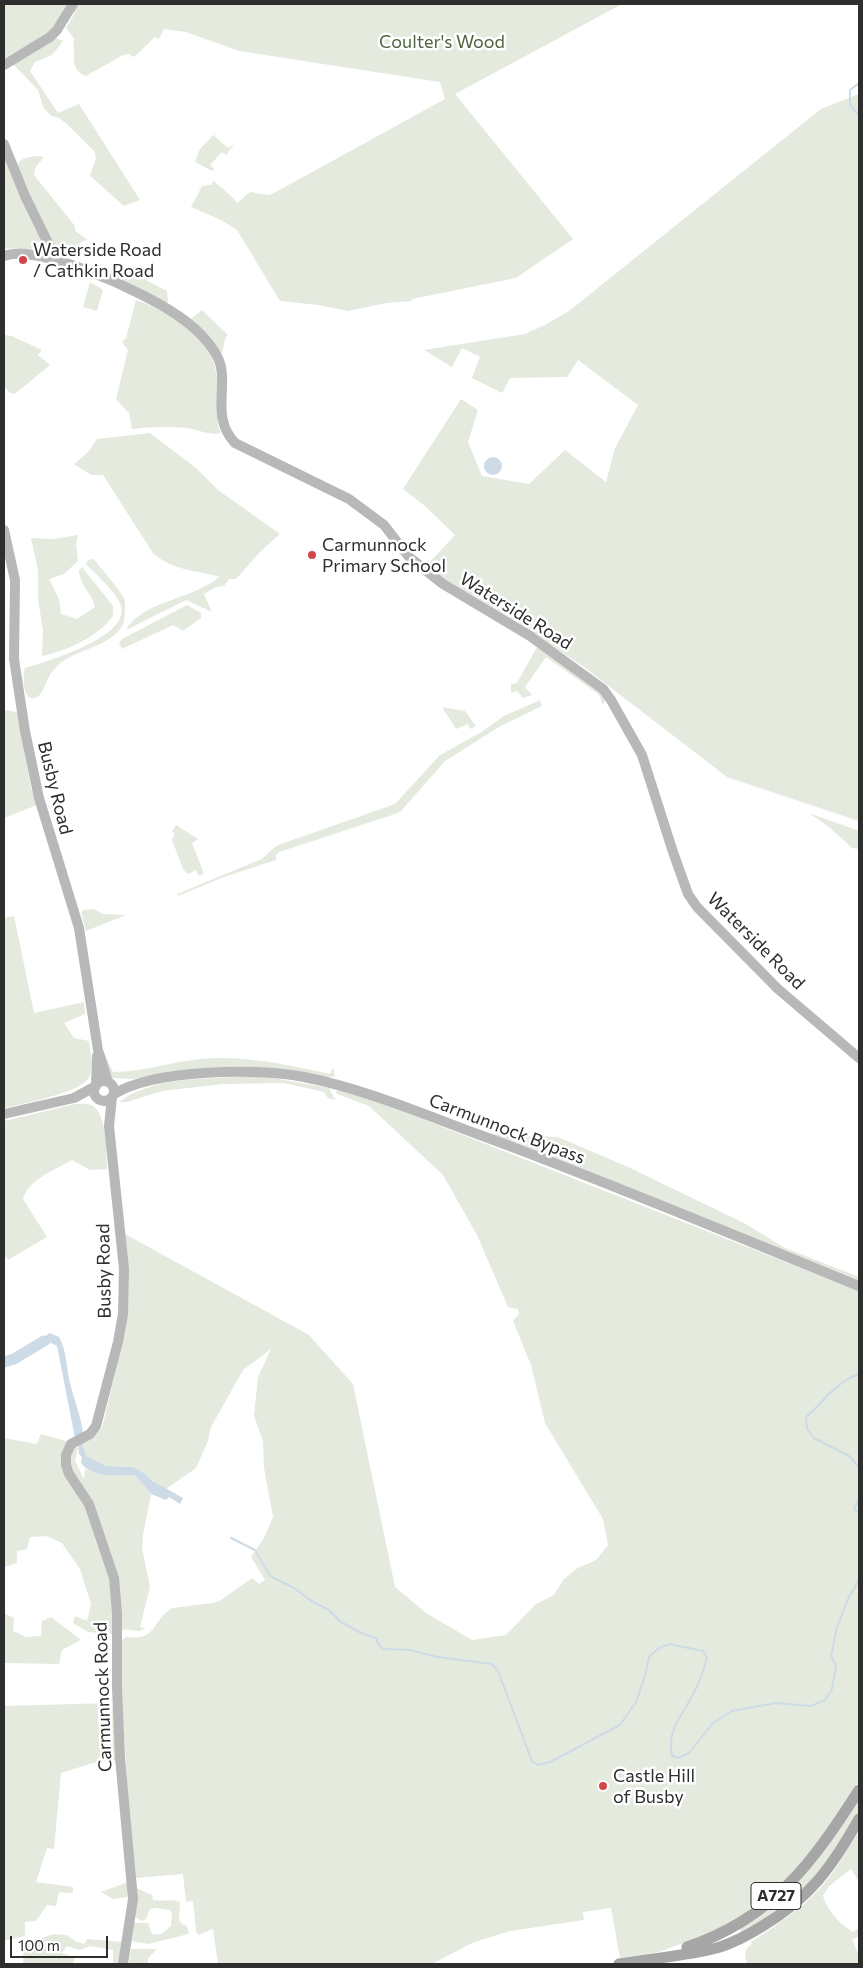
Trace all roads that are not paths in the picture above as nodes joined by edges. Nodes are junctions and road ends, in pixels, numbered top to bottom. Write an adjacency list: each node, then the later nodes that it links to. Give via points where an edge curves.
1 (73, 4): 2 (main road, via 50,37)
2 (4, 64)
3 (4, 144): 5 (main road, via 50,247)
4 (4, 256): 5 (main road, Waterside Road, via 16,253)
5 (51, 258): 8 (main road, Waterside Road, via 134,292 184,320 220,361 223,425 235,443 328,488 365,510 384,525 409,557 426,572 530,636 603,689 642,755 688,894 697,907 778,988)
6 (4, 530): 7 (main road, Busby Road, via 15,580 14,659 25,731 39,798 79,928)
7 (98, 1050): 9 (main road, Busby Road); 10 (main road, Busby Road)
8 (859, 1058)
9 (109, 1083): 10 (main road, via 100,1082); 11 (main road, Carmunnock Bypass); 12 (main road, via 114,1088)
10 (96, 1086): 13 (main road); 14 (main road, via 94,1092)
11 (130, 1086): 12 (main road, Carmunnock Bypass); 17 (main road, Carmunnock Bypass, via 180,1076 224,1072 276,1073 336,1084 541,1158)
12 (113, 1096): 14 (main road, via 107,1101); 16 (main road, Busby Road)
13 (74, 1098): 14 (main road); 15 (main road)
14 (98, 1099): 16 (main road, Busby Road)
15 (4, 1114)
16 (110, 1126): 18 (main road, Busby Road, via 124,1269 123,1314 96,1426)
17 (859, 1286)
18 (79, 1439): 24 (main road, Carmunnock Road, via 68,1449 66,1469 89,1504 114,1578 116,1688 133,1899)
19 (859, 1790): 21 (main road, A727, via 817,1854 783,1891)
20 (859, 1819): 22 (main road, A727, via 832,1865 807,1894 775,1919)
21 (731, 1928): 22 (main road); 23 (main road, A727)
22 (738, 1941): 23 (main road, A727)
23 (656, 1958): 25 (main road, A727)
24 (123, 1964)
25 (619, 1964)

